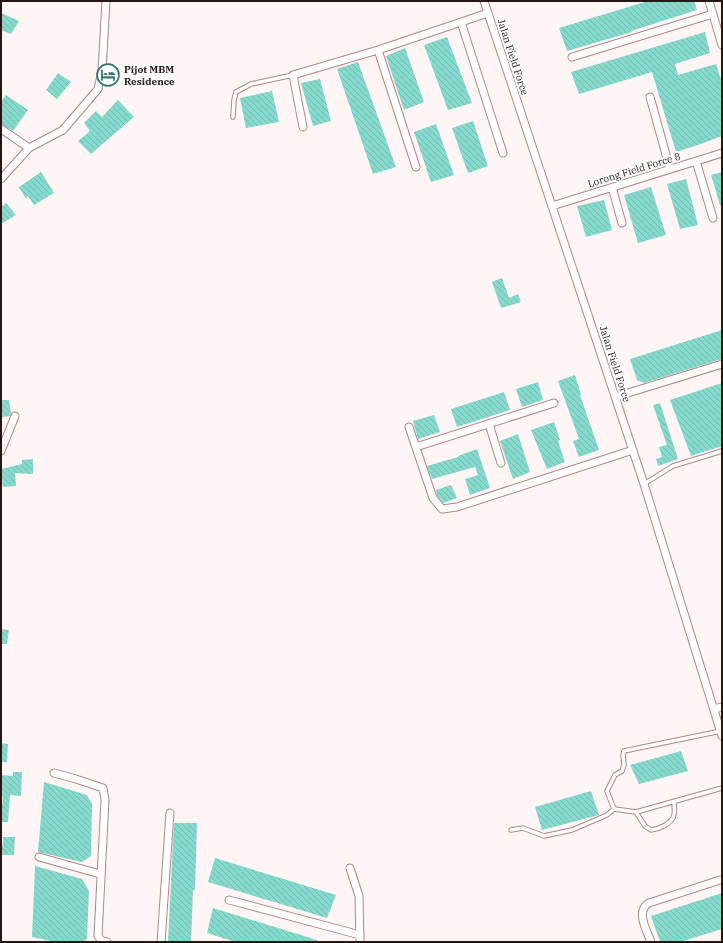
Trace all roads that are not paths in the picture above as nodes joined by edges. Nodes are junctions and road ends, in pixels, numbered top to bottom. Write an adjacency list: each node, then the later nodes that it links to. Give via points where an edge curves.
1 (106, 1): 15 (street, via 102,71 98,89 63,130)
2 (484, 1): 4 (street, Jalan Field Force)
3 (709, 1): 5 (street)
4 (488, 13): 6 (street); 23 (street, Jalan Field Force)
5 (713, 14): 7 (street); 9 (street)
6 (461, 22): 8 (street); 16 (street)
7 (722, 45)
8 (378, 50): 10 (street); 19 (street)
9 (572, 57)
10 (293, 75): 12 (lane, via 251,84 236,92); 13 (street)
11 (650, 97): 20 (street)
12 (233, 117)
13 (303, 127)
14 (1, 130): 15 (street)
15 (29, 148): 21 (street)
16 (503, 153)
17 (722, 153): 18 (street, Lorong Field Force 8)
18 (696, 161): 20 (street, Lorong Field Force 8); 24 (street)
19 (416, 166)
20 (670, 169): 22 (street, Lorong Field Force 8)
21 (1, 179)
22 (612, 187): 23 (street, Lorong Field Force 8); 25 (street)
23 (552, 206): 27 (street, Jalan Field Force)
24 (713, 218)
25 (622, 223)
26 (722, 364): 27 (street)
27 (615, 397): 33 (street, Jalan Field Force)
28 (554, 403): 30 (street)
29 (15, 416): 34 (street)
30 (489, 424): 32 (street); 36 (street)
31 (409, 427): 32 (street)
32 (416, 447): 33 (street, via 433,498 442,509)
33 (633, 450): 37 (street, Jalan Field Force)
34 (1, 451)
35 (722, 451): 37 (lane, via 673,466)
36 (501, 463)
37 (644, 484): 39 (street, Jalan Field Force)
38 (722, 707): 39 (street)
39 (714, 709): 40 (street, Jalan Field Force)
40 (721, 733): 44 (lane, via 624,751 622,771 616,775 607,790)
41 (54, 773): 50 (street, via 103,788 105,800)
42 (722, 788): 43 (lane)
43 (674, 802): 45 (lane); 45 (lane, via 674,815 668,823 657,830 645,826)
44 (614, 809): 45 (lane); 47 (lane, via 607,815 572,830 544,836 523,828)
45 (636, 812)
46 (170, 813): 55 (street)
47 (511, 830)
48 (39, 857): 50 (street)
49 (350, 868): 53 (street, via 359,896)
50 (100, 874): 54 (street, via 98,936)
51 (720, 880): 56 (street, via 644,906 642,916)
52 (229, 900): 53 (street)
53 (360, 938)
54 (107, 942)
55 (161, 942)
56 (651, 942)

